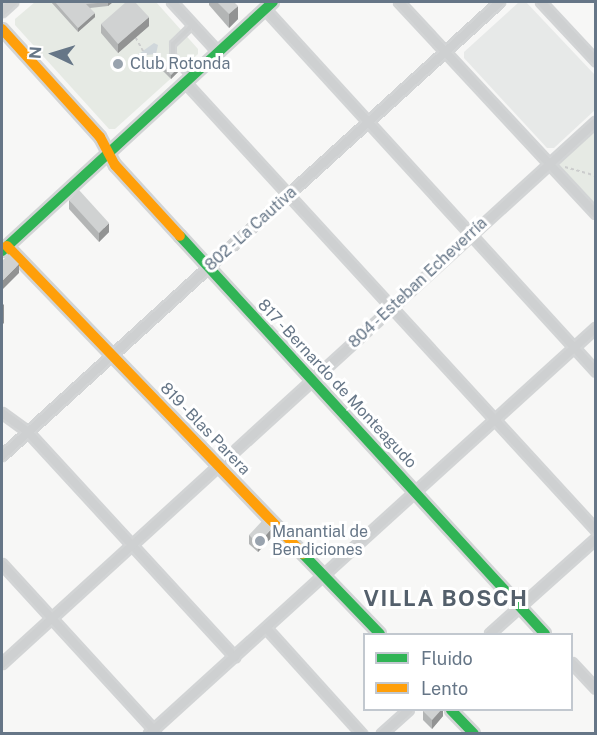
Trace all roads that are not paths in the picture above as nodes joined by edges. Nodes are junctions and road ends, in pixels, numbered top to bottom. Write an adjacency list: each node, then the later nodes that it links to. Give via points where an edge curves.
1 (14, 2): 8 (street)
2 (172, 2): 9 (street)
3 (273, 2): 7 (street)
4 (399, 2): 12 (street)
5 (500, 2): 12 (street, 802 - La Cautiva)
6 (541, 2): 13 (street)
7 (265, 9): 11 (street); 15 (street)
8 (2, 12)
9 (193, 25): 11 (street); 14 (lane, via 173,44 173,56)
10 (2, 29): 17 (street, 817 - Bernardo de Monteagudo, via 100,137)
11 (218, 52): 14 (street)
12 (446, 52): 15 (street, 802 - La Cautiva); 18 (street)
13 (596, 61)
14 (188, 80): 17 (street); 19 (street)
15 (368, 122): 19 (street, 802 - La Cautiva); 21 (street)
16 (596, 122): 18 (street, 804 - Esteban Echeverría)
17 (108, 153): 22 (street); 23 (street, 817 - Bernardo de Monteagudo)
18 (552, 161): 20 (street); 21 (street, 804 - Esteban Echeverría)
19 (290, 196): 23 (street, 802 - La Cautiva); 24 (street)
20 (596, 214)
21 (471, 234): 24 (street, 804 - Esteban Echeverría); 26 (street)
22 (3, 246): 27 (street, 819 - Blas Parera)
23 (209, 267): 27 (street, 802 - La Cautiva); 29 (street, 817 - Bernardo de Monteagudo)
24 (392, 308): 29 (street, 804 - Esteban Echeverría); 31 (street)
25 (596, 328): 26 (street)
26 (574, 348): 28 (street); 31 (street)
27 (114, 355): 32 (street, 802 - La Cautiva); 34 (street, 819 - Blas Parera)
28 (596, 371)
29 (313, 380): 34 (street, 804 - Esteban Echeverría); 35 (street, 817 - Bernardo de Monteagudo)
30 (2, 413): 32 (street)
31 (494, 420): 35 (street); 36 (street)
32 (28, 432): 33 (street, 802 - La Cautiva); 38 (street)
33 (2, 456)
34 (219, 466): 38 (street, 804 - Esteban Echeverría); 40 (street, 819 - Blas Parera)
35 (415, 491): 40 (street); 41 (street, 817 - Bernardo de Monteagudo)
36 (596, 530)
37 (596, 539): 41 (street)
38 (133, 544): 42 (street, 804 - Esteban Echeverría); 47 (street)
39 (2, 564): 42 (street)
40 (324, 576): 43 (street); 44 (street, 819 - Blas Parera)
41 (520, 607): 45 (street); 46 (street, 817 - Bernardo de Monteagudo)
42 (52, 618): 48 (street, 804 - Esteban Echeverría); 53 (street)
43 (267, 629): 47 (street); 54 (street)
44 (379, 633)
45 (491, 633)
46 (544, 633)
47 (235, 657): 53 (street)
48 (2, 664)
49 (573, 664): 50 (street)
50 (596, 689)
51 (408, 711): 55 (street)
52 (452, 711): 56 (street)
53 (153, 732)
54 (362, 734)
55 (382, 734)
56 (474, 734)

